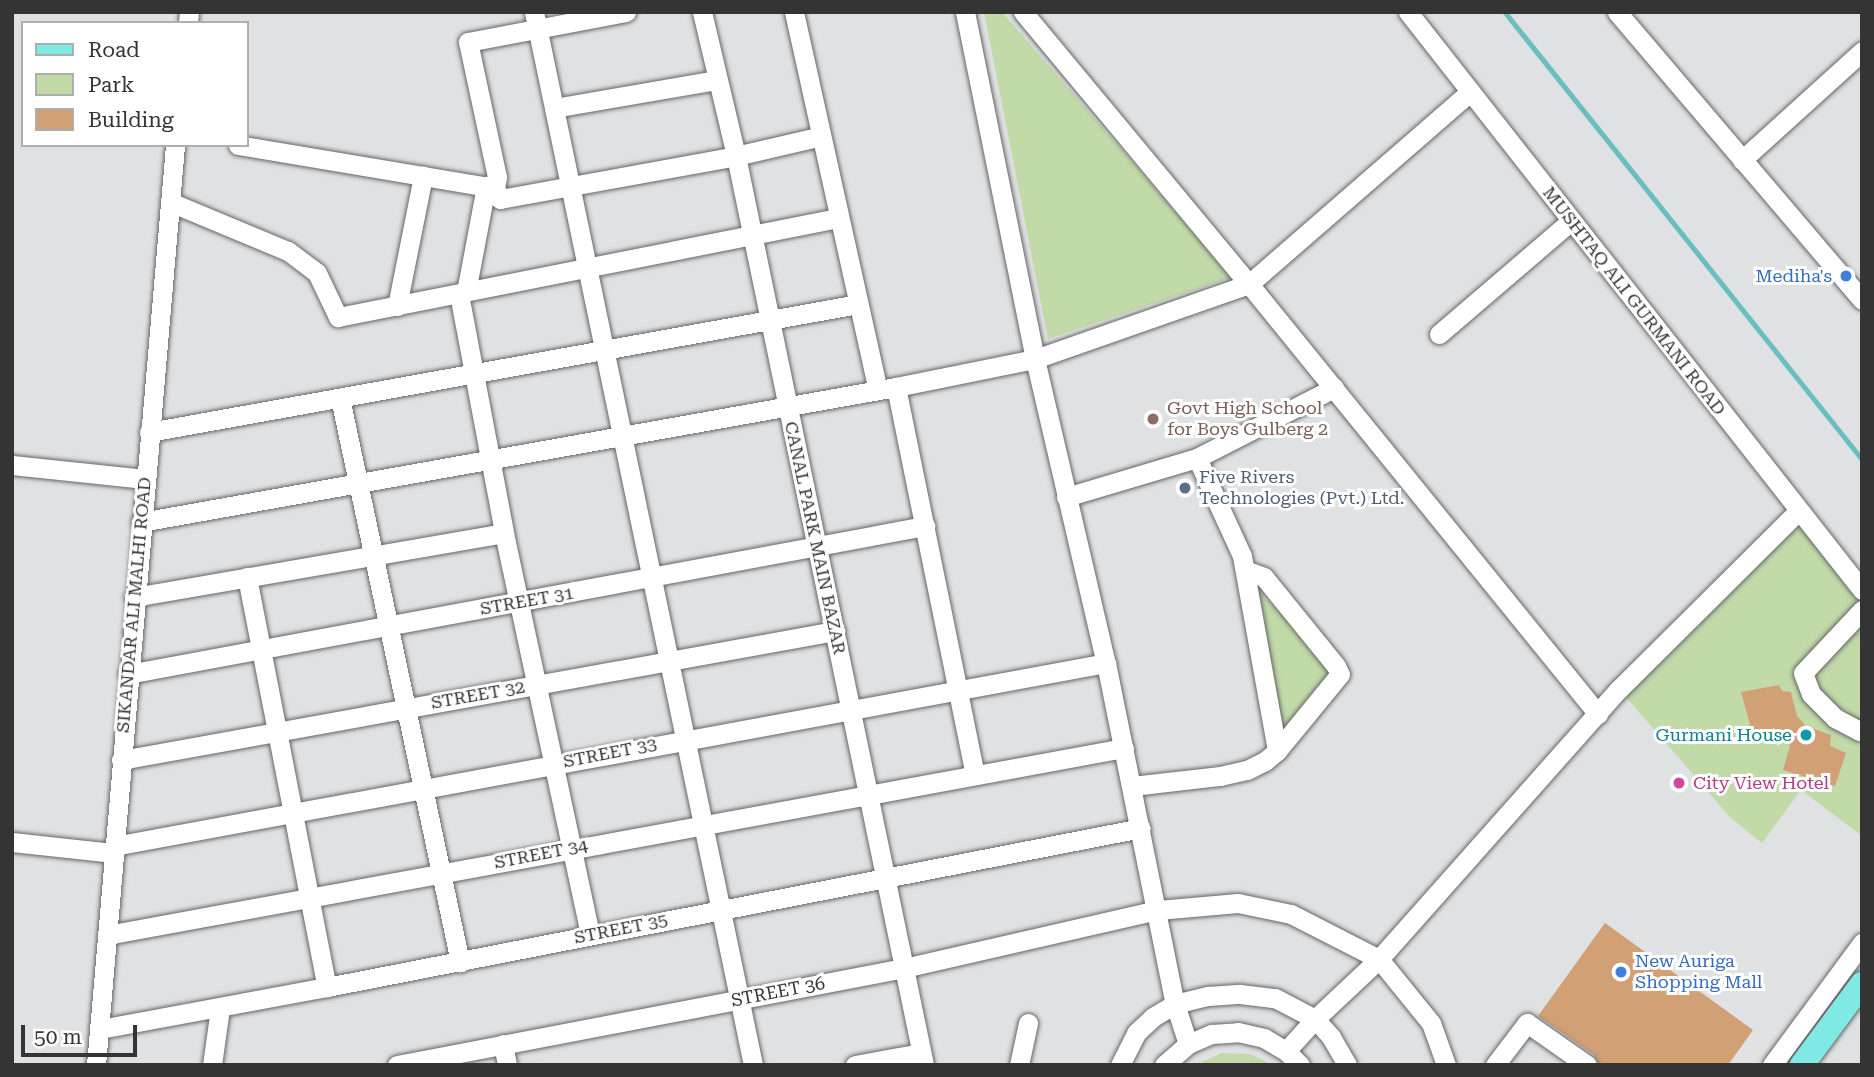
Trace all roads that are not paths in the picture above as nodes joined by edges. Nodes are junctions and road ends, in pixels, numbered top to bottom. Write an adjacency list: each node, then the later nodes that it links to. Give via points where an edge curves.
1 (626, 12): 8 (street)
2 (702, 12): 10 (street, CANAL PARK MAIN BAZAR)
3 (794, 12): 13 (street)
4 (965, 12): 34 (street)
5 (1023, 12): 26 (street)
6 (1408, 12): 11 (street, MUSHTAQ ALI GURMANI ROAD)
7 (1617, 12): 17 (street)
8 (536, 21): 12 (street); 20 (street, via 468,42 497,177)
9 (1862, 51): 17 (street)
10 (716, 80): 12 (street); 16 (street, CANAL PARK MAIN BAZAR)
11 (1470, 92): 23 (street, MUSHTAQ ALI GURMANI ROAD); 26 (street)
12 (554, 108): 19 (street)
13 (821, 136): 16 (street); 22 (street)
14 (175, 147): 21 (street, SIKANDAR ALI MALHI ROAD)
15 (248, 147): 18 (street)
16 (736, 156): 19 (street); 24 (street, CANAL PARK MAIN BAZAR)
17 (1742, 160): 28 (street)
18 (424, 176): 20 (street); 30 (street)
19 (570, 186): 20 (street, via 499,199); 25 (street)
20 (491, 187): 27 (street)
21 (170, 202): 30 (street, via 288,251 317,273 338,317); 40 (street, SIKANDAR ALI MALHI ROAD)
22 (838, 218): 24 (street); 29 (street)
23 (1572, 222): 32 (street); 48 (street, MUSHTAQ ALI GURMANI ROAD)
24 (753, 236): 25 (street); 31 (street, CANAL PARK MAIN BAZAR)
25 (587, 269): 27 (street); 33 (street)
26 (1249, 284): 34 (street); 36 (street)
27 (463, 293): 30 (street); 35 (street)
28 (1862, 300)
29 (858, 304): 31 (street); 37 (street)
30 (397, 306)
31 (770, 321): 33 (street); 39 (street, CANAL PARK MAIN BAZAR)
32 (1439, 334)
33 (604, 351): 35 (street); 41 (street)
34 (1035, 359): 37 (street); 47 (street)
35 (474, 374): 38 (street); 43 (street)
36 (1334, 388): 42 (street); 71 (street)
37 (887, 389): 39 (street); 50 (street)
38 (340, 398): 40 (street); 46 (street)
39 (787, 405): 41 (street); 52 (street, CANAL PARK MAIN BAZAR)
40 (149, 432): 45 (street, SIKANDAR ALI MALHI ROAD)
41 (622, 435): 43 (street); 56 (street)
42 (1197, 458): 47 (street); 54 (street, via 1239,547)
43 (490, 459): 46 (street); 51 (street)
44 (12, 465): 45 (street)
45 (145, 479): 49 (street, SIKANDAR ALI MALHI ROAD)
46 (358, 483): 49 (street); 53 (street)
47 (1066, 497): 65 (street)
48 (1798, 511): 57 (street, MUSHTAQ ALI GURMANI ROAD); 71 (street)
49 (141, 522): 58 (street, SIKANDAR ALI MALHI ROAD)
50 (925, 526): 52 (street, STREET 31); 68 (street)
51 (504, 533): 53 (street); 59 (street)
52 (818, 547): 56 (street, STREET 31); 62 (street, CANAL PARK MAIN BAZAR)
53 (373, 556): 55 (street); 61 (street)
54 (1245, 570): 76 (street); 76 (street, via 1264,577 1339,674)
55 (247, 578): 58 (street); 63 (street)
56 (652, 578): 59 (street, STREET 31); 64 (street)
57 (1862, 590)
58 (134, 597): 66 (street, SIKANDAR ALI MALHI ROAD)
59 (519, 602): 61 (street, STREET 31); 67 (street)
60 (1862, 610): 72 (street, via 1803,673 1811,694 1835,718)
61 (388, 626): 63 (street, STREET 31); 70 (street)
62 (835, 631): 64 (street, STREET 32); 69 (street, CANAL PARK MAIN BAZAR)
63 (261, 650): 66 (street, STREET 31); 73 (street)
64 (669, 661): 67 (street, STREET 32); 74 (street)
65 (1106, 663): 68 (street, STREET 33); 75 (street)
66 (128, 674): 77 (street, SIKANDAR ALI MALHI ROAD)
67 (537, 685): 70 (street, STREET 32); 78 (street)
68 (960, 689): 69 (street, STREET 33); 79 (street)
69 (851, 708): 74 (street, STREET 33); 82 (street, CANAL PARK MAIN BAZAR)
70 (405, 709): 73 (street, STREET 32); 81 (street)
71 (1598, 714): 97 (street)
72 (1862, 729)
73 (277, 732): 77 (street, STREET 32); 83 (street)
74 (685, 738): 78 (street, STREET 33); 84 (street)
75 (1124, 748): 79 (street, STREET 34); 80 (street)
76 (1277, 751): 80 (street, via 1247,771)
77 (121, 760): 87 (street, SIKANDAR ALI MALHI ROAD)
78 (553, 763): 81 (street, STREET 33); 88 (street)
79 (975, 774): 82 (street, STREET 34)
80 (1132, 786): 85 (street)
81 (422, 788): 83 (street, STREET 33); 89 (street)
82 (869, 794): 84 (street, STREET 34); 90 (street, CANAL PARK MAIN BAZAR)
83 (293, 812): 87 (street, STREET 33); 91 (street)
84 (703, 824): 88 (street, STREET 34); 92 (street)
85 (1141, 828): 90 (street, STREET 35); 93 (street)
86 (12, 842): 87 (street, STREET 33)
87 (114, 849): 94 (street, SIKANDAR ALI MALHI ROAD)
88 (572, 849): 89 (street, STREET 34); 95 (street)
89 (439, 873): 91 (street, STREET 34); 98 (street)
90 (885, 876): 92 (street, STREET 35); 99 (street, CANAL PARK MAIN BAZAR)
91 (309, 898): 94 (street, STREET 34); 101 (street)
92 (721, 909): 95 (street, STREET 35); 102 (street)
93 (1158, 910): 97 (street, STREET 36, via 1238,903 1291,914); 99 (street, STREET 36); 103 (street)
94 (107, 935): 107 (street, SIKANDAR ALI MALHI ROAD)
95 (590, 935): 98 (street, STREET 35)
96 (1862, 943): 125 (street)
97 (1379, 959): 105 (street); 122 (street, via 1431,1023)
98 (460, 962): 101 (street, STREET 35)
99 (904, 968): 102 (street, STREET 36); 111 (street, CANAL PARK MAIN BAZAR)
100 (1862, 984): 126 (main road)
101 (327, 987): 104 (street, STREET 35)
102 (740, 999): 108 (street, STREET 36); 116 (street)
103 (1175, 1004): 105 (street, via 1240,994 1275,998); 109 (street); 119 (street, via 1136,1033)
104 (220, 1008): 107 (street, STREET 35); 113 (street)
105 (1315, 1019): 110 (street); 121 (street)
106 (1028, 1023): 118 (street)
107 (100, 1028): 112 (street, SIKANDAR ALI MALHI ROAD)
108 (503, 1044): 114 (street, STREET 36); 115 (street)
109 (1188, 1044): 110 (street, via 1212,1034 1238,1032 1264,1038); 120 (street)
110 (1293, 1058)
111 (923, 1059): 117 (street)
112 (96, 1065)
113 (212, 1065)
114 (397, 1065)
115 (507, 1065)
116 (753, 1065)
117 (855, 1065)
118 (1019, 1065)
119 (1120, 1065)
120 (1164, 1065)
121 (1347, 1065)
122 (1446, 1065)
123 (1495, 1065): 124 (street, via 1527,1024)
124 (1587, 1065)
125 (1772, 1065)
126 (1802, 1065)

